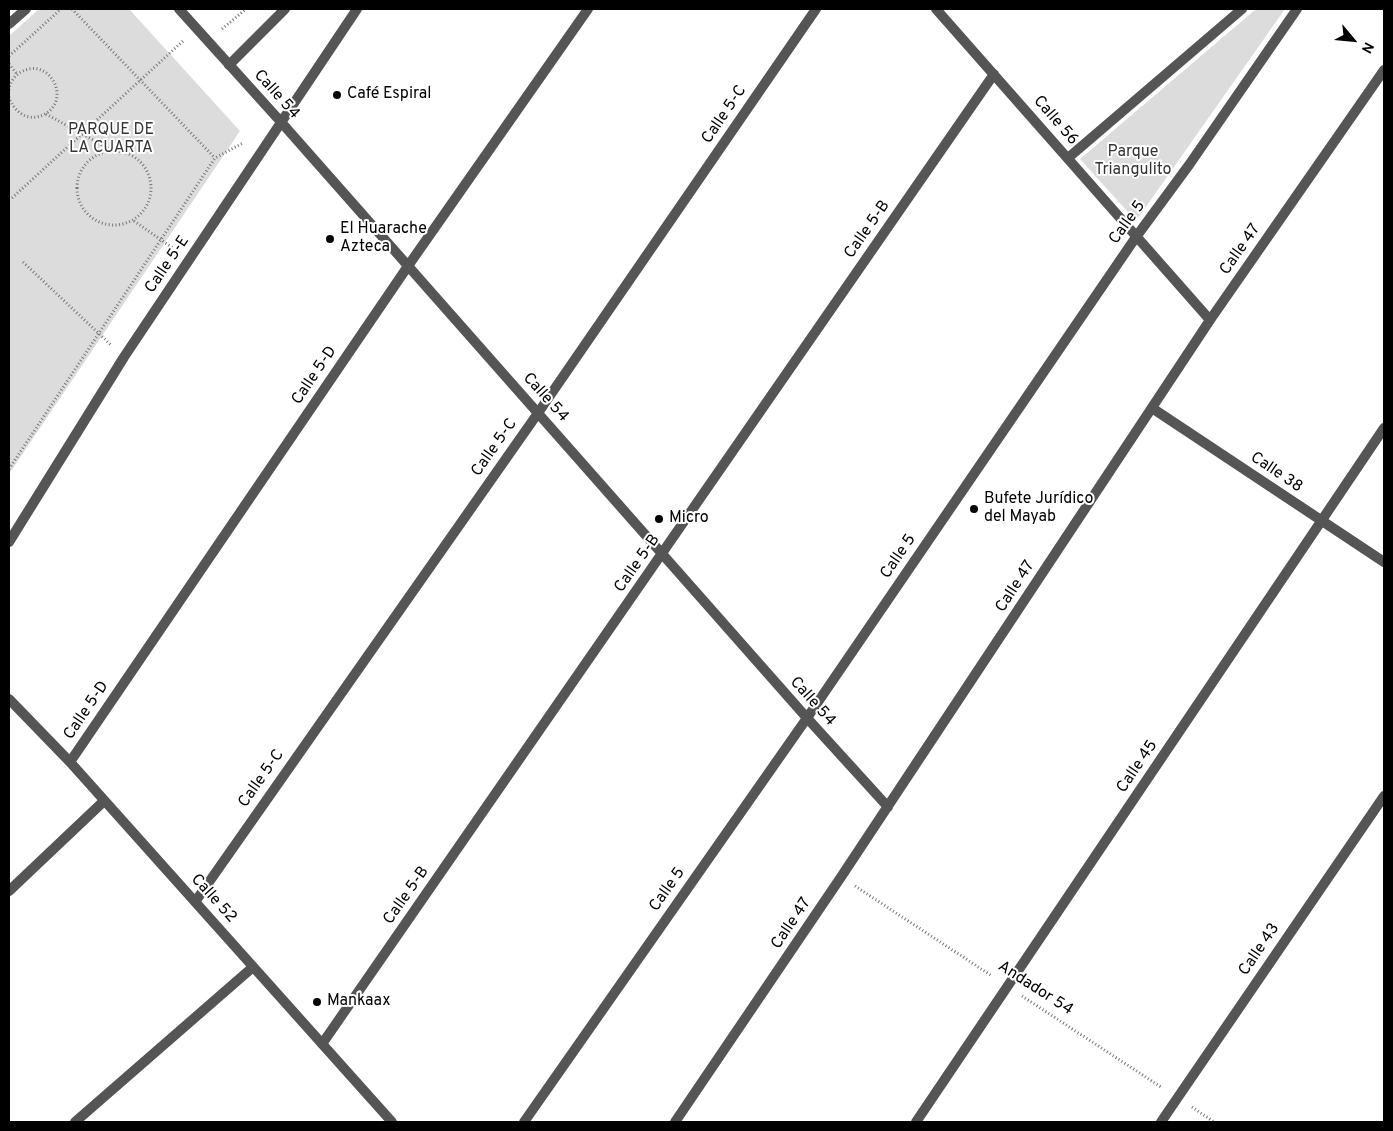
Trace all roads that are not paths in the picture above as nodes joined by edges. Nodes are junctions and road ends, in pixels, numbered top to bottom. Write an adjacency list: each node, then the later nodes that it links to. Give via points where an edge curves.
1 (26, 9): 10 (street)
2 (179, 9): 11 (street, Calle 54)
3 (285, 9): 11 (street)
4 (355, 9): 14 (street, Calle 5-E)
5 (588, 9): 17 (street, Calle 5-D)
6 (816, 9): 20 (street, Calle 5-C)
7 (936, 9): 13 (street, Calle 56)
8 (1242, 9): 15 (street)
9 (1297, 9): 16 (street, Calle 5)
10 (9, 24)
11 (229, 65): 14 (street, Calle 54)
12 (1384, 70): 18 (street, Calle 47)
13 (994, 74): 15 (street, Calle 56); 24 (street, Calle 5-B)
14 (281, 122): 17 (street, Calle 54); 23 (street, Calle 5-E, via 124,357)
15 (1068, 158): 16 (street, Calle 56)
16 (1136, 237): 18 (street, Calle 56); 27 (street, Calle 5)
17 (408, 266): 20 (street, Calle 54); 28 (street, Calle 5-D)
18 (1210, 320): 19 (street, Calle 47)
19 (1152, 408): 22 (street, Calle 38); 31 (street, Calle 47)
20 (538, 413): 24 (street, Calle 54); 33 (street, Calle 5-C)
21 (1384, 428): 22 (street, Calle 45)
22 (1321, 521): 25 (street, Calle 38); 40 (street, Calle 45)
23 (9, 542)
24 (663, 554): 27 (street, Calle 54); 35 (street, Calle 5-B)
25 (1384, 562)
26 (9, 699): 28 (street, Calle 52)
27 (807, 718): 31 (street, Calle 54); 38 (street, Calle 5)
28 (70, 762): 30 (street, Calle 52)
29 (1384, 796): 41 (street, Calle 43)
30 (104, 801): 32 (street); 33 (street, Calle 52)
31 (888, 807): 39 (street, Calle 47)
32 (9, 891)
33 (195, 902): 34 (street, Calle 52)
34 (253, 967): 35 (street, Calle 52); 36 (street)
35 (322, 1044): 37 (street, Calle 52)
36 (75, 1122)
37 (392, 1122)
38 (524, 1122)
39 (675, 1122)
40 (916, 1122)
41 (1161, 1122)

